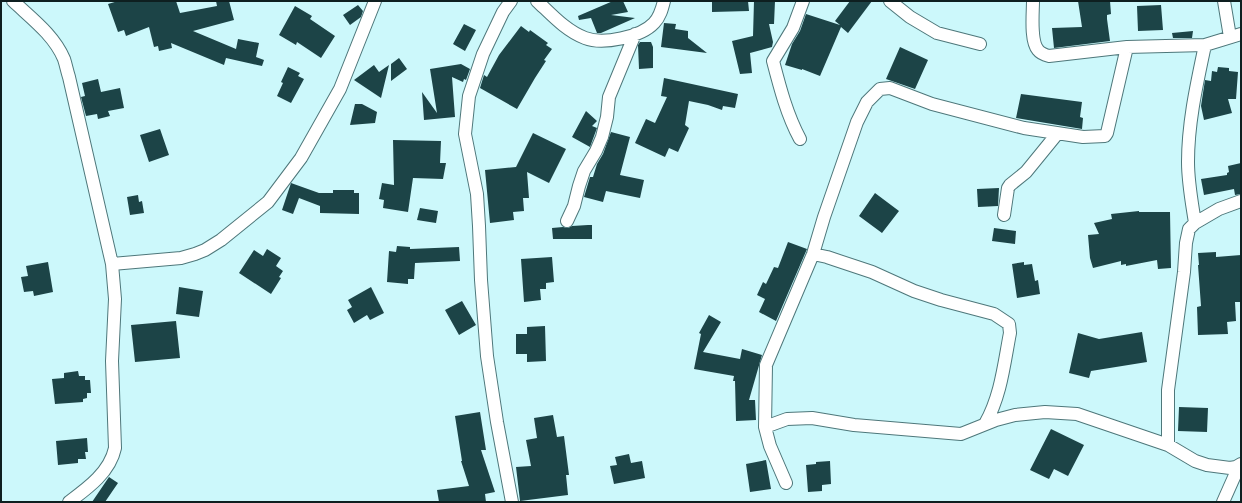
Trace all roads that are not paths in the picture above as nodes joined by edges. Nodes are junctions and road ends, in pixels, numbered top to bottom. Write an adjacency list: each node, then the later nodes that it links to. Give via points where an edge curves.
1 (13, 1): 22 (street, via 54,42 64,58)
2 (375, 1): 22 (street, via 340,89 301,158 268,202 221,240 195,254 181,258)
3 (511, 1): 29 (street, via 483,54 469,96 465,134 476,194 487,356)
4 (537, 1): 10 (street, via 569,29 584,38 614,40)
5 (664, 1): 10 (street, via 654,24)
6 (803, 1): 16 (street, via 793,28 773,61 780,89)
7 (890, 1): 12 (street, via 910,17 937,32)
8 (1033, 1): 14 (street, via 1033,36 1037,50 1042,54 1049,56)
9 (1224, 1): 11 (street)
10 (635, 34): 19 (street, via 609,97 602,137 584,171)
11 (1236, 36): 13 (street)
12 (980, 44)
13 (1205, 45): 14 (street); 20 (street, via 1194,98 1188,161)
14 (1127, 47): 15 (street, via 1106,135 1083,137)
15 (1057, 134): 18 (street, via 1026,172 1008,188); 21 (street, via 932,104 890,88 880,90 867,102 857,122)
16 (800, 139)
17 (1241, 202): 20 (street, via 1219,209)
18 (1004, 215)
19 (567, 221)
20 (1195, 223): 25 (street, via 1189,229 1186,242 1172,353 1168,390)
21 (813, 254): 23 (street, via 872,272 941,300 994,314 1007,322 1011,329 997,399); 24 (street, via 768,360)
22 (112, 264): 28 (street, via 115,299 112,361 115,448 109,466)
23 (985, 424): 24 (street, via 965,434 862,426 812,418 787,419); 25 (street, via 1015,415 1046,412 1077,414)
24 (765, 427): 27 (street)
25 (1168, 446): 26 (street, via 1195,462 1230,468)
26 (1240, 465): 30 (street)
27 (786, 483)
28 (69, 502)
29 (512, 502)
30 (1223, 502)

